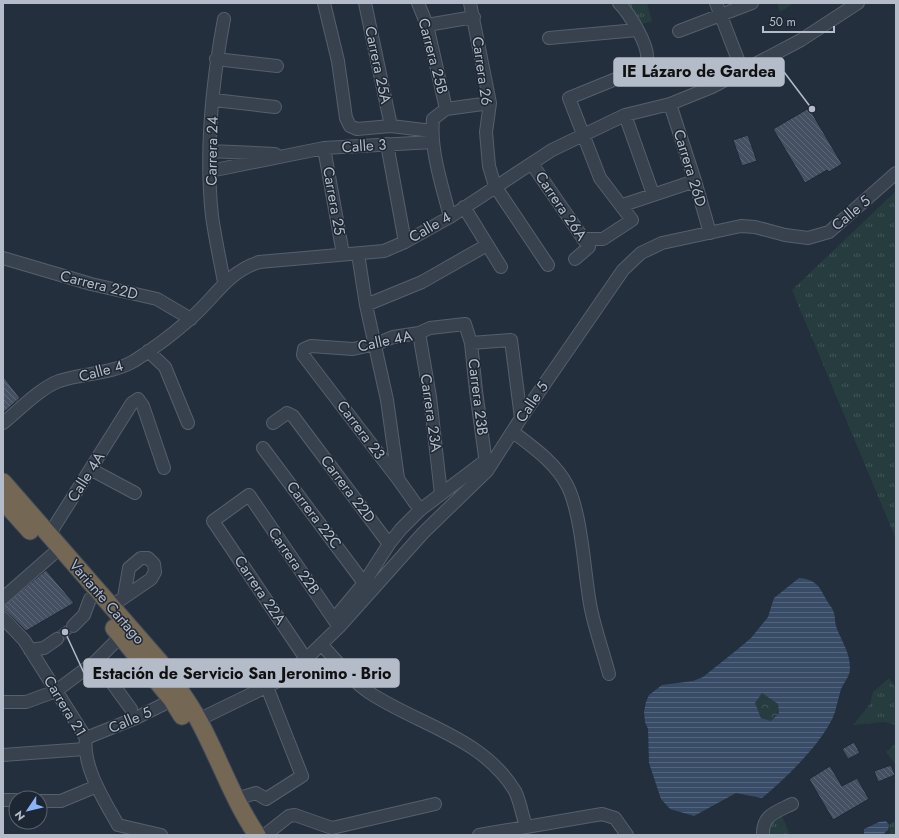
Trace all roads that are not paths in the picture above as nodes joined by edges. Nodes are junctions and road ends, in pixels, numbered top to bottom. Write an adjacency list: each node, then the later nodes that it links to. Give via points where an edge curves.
1 (324, 3): 25 (street, via 338,61 346,118 350,126 356,129)
2 (365, 3): 25 (street, Carrera 25A)
3 (418, 3): 12 (street, Carrera 25B)
4 (470, 3): 10 (street, Carrera 26)
5 (619, 3): 13 (street)
6 (716, 3): 9 (street)
7 (752, 3): 9 (street)
8 (858, 3): 18 (street, Calle 4, via 801,40)
9 (721, 15): 14 (street); 18 (street)
10 (474, 17): 12 (street); 20 (street, Carrera 26)
11 (224, 19): 16 (street, Carrera 24)
12 (427, 25): 23 (street, Carrera 25B)
13 (637, 30): 15 (street); 26 (street, via 647,49 648,61 643,68 569,98)
14 (679, 31)
15 (549, 38)
16 (216, 59): 17 (street); 19 (street, Carrera 24)
17 (277, 66)
18 (742, 70): 21 (street, Calle 4, via 712,87)
19 (214, 100): 22 (street); 30 (street, Carrera 24)
20 (490, 103): 23 (street); 36 (street, Carrera 26, via 486,132 489,166)
21 (670, 104): 24 (street, Calle 4); 35 (street, Carrera 26D)
22 (275, 107)
23 (446, 109): 27 (street, via 433,119)
24 (625, 115): 26 (street, Calle 4); 37 (street)
25 (391, 126): 27 (street)
26 (582, 135): 32 (street, Calle 4, via 552,150); 38 (street, via 600,178)
27 (433, 136): 28 (street, Calle 3); 40 (street)
28 (387, 144): 29 (street, Calle 3); 42 (street)
29 (324, 148): 31 (street, Calle 3); 45 (street, Carrera 25)
30 (210, 151): 31 (street, Calle 3); 33 (street, Carrera 24)
31 (296, 155): 33 (street, Calle 3)
32 (532, 164): 36 (street, Calle 4); 43 (street, Carrera 26A)
33 (210, 171): 51 (street, Carrera 24, via 212,216)
34 (896, 173): 41 (street, Calle 5, via 829,232 808,238 742,226)
35 (695, 181): 37 (street); 41 (street, Carrera 26D)
36 (495, 186): 39 (street, Calle 4); 49 (street, Carrera 26)
37 (654, 194): 38 (street)
38 (623, 205): 43 (street, via 632,220 603,239)
39 (464, 207): 40 (street, Calle 4); 44 (street)
40 (450, 216): 42 (street, Calle 4)
41 (710, 233): 60 (street, Calle 5, via 662,243 641,253 623,270)
42 (405, 242): 46 (street, Calle 4, via 384,251)
43 (586, 243): 48 (street)
44 (487, 245): 50 (street); 52 (street, via 422,282)
45 (343, 254): 46 (street, Calle 4); 51 (street, Calle 4, via 259,262 246,266)
46 (358, 254): 52 (street)
47 (3, 258): 53 (street, Carrera 22D, via 91,284 157,299)
48 (575, 258)
49 (548, 265)
50 (502, 267)
51 (224, 282): 53 (street, Calle 4)
52 (366, 305): 57 (street)
53 (191, 318): 59 (street, Calle 4)
54 (465, 324): 55 (street, Calle 4A, via 430,328); 56 (street, Carrera 23B)
55 (419, 334): 57 (street, Calle 4A, via 393,337); 72 (street, Carrera 23A, via 430,397)
56 (471, 343): 60 (street, via 511,340); 66 (street, Carrera 23B)
57 (376, 344): 58 (street, Calle 4A, via 354,348 311,346); 69 (street)
58 (304, 349): 69 (street, Carrera 23, via 303,355)
59 (148, 351): 61 (street, Calle 4, via 126,365 57,382); 62 (street, via 165,367)
60 (521, 418): 64 (street, Calle 5)
61 (3, 423)
62 (188, 423)
63 (273, 423): 77 (street, Carrera 22D, via 287,413 293,416)
64 (513, 432): 66 (street, Calle 5); 93 (street, via 535,448 559,473 568,488 575,510 590,606)
65 (264, 448): 79 (street, Carrera 22C)
66 (486, 466): 72 (street); 85 (street, Calle 5)
67 (164, 468): 68 (street, Calle 4A, via 144,406 138,399 132,403)
68 (92, 470): 71 (street); 76 (street, Calle 4A)
69 (398, 479): 75 (street, Carrera 23)
70 (3, 482): 76 (highway, Variante Cartago)
71 (135, 493)
72 (441, 494): 75 (street)
73 (249, 495): 85 (street, Carrera 22B); 91 (street, Carrera 22A, via 213,521)
74 (3, 501): 78 (highway, Variante Cartago)
75 (420, 510): 77 (street)
76 (49, 535): 83 (highway, Variante Cartago)
77 (388, 544): 79 (street)
78 (52, 555): 81 (street); 82 (highway, Variante Cartago)
79 (364, 583): 85 (street)
80 (124, 597): 83 (street)
81 (3, 598)
82 (90, 599): 86 (street, via 84,615); 87 (highway, Variante Cartago)
83 (110, 607): 99 (highway, Variante Cartago, via 160,662)
84 (3, 618): 90 (street, Carrera 21)
85 (337, 623): 89 (street, Calle 5)
86 (73, 626)
87 (121, 636): 92 (street); 96 (highway, Variante Cartago)
88 (57, 639): 90 (street, via 44,648)
89 (321, 644): 91 (street, Calle 5); 107 (street, via 353,680 371,694 480,752 499,768 516,793)
90 (30, 650): 95 (street, Carrera 21)
91 (306, 659): 94 (street, Calle 5)
92 (96, 661): 95 (street); 98 (street)
93 (609, 674)
94 (267, 687): 99 (street, Calle 5); 103 (street, via 302,776 266,799 256,793)
95 (56, 691): 97 (street, via 26,702); 100 (street, Carrera 21)
96 (172, 700): 100 (street, Calle 5); 110 (highway, Variante Cartago, via 189,727)
97 (3, 702)
98 (131, 709)
99 (198, 720): 103 (highway, Variante Cartago)
100 (86, 743): 101 (street, Calle 5); 102 (street, Carrera 21)
101 (3, 755)
102 (97, 786): 104 (street, via 61,801); 108 (street, Carrera 21)
103 (236, 799): 111 (highway, Variante Cartago)
104 (48, 801)
105 (435, 804): 112 (street, via 332,828 295,815)
106 (792, 804): 115 (street, via 765,820 762,826)
107 (526, 826): 113 (street); 114 (street, via 602,814 615,818)
108 (115, 830): 109 (street)
109 (161, 835)
110 (244, 835)
111 (257, 835)
112 (265, 835)
113 (480, 835)
114 (627, 835)
115 (763, 835)

